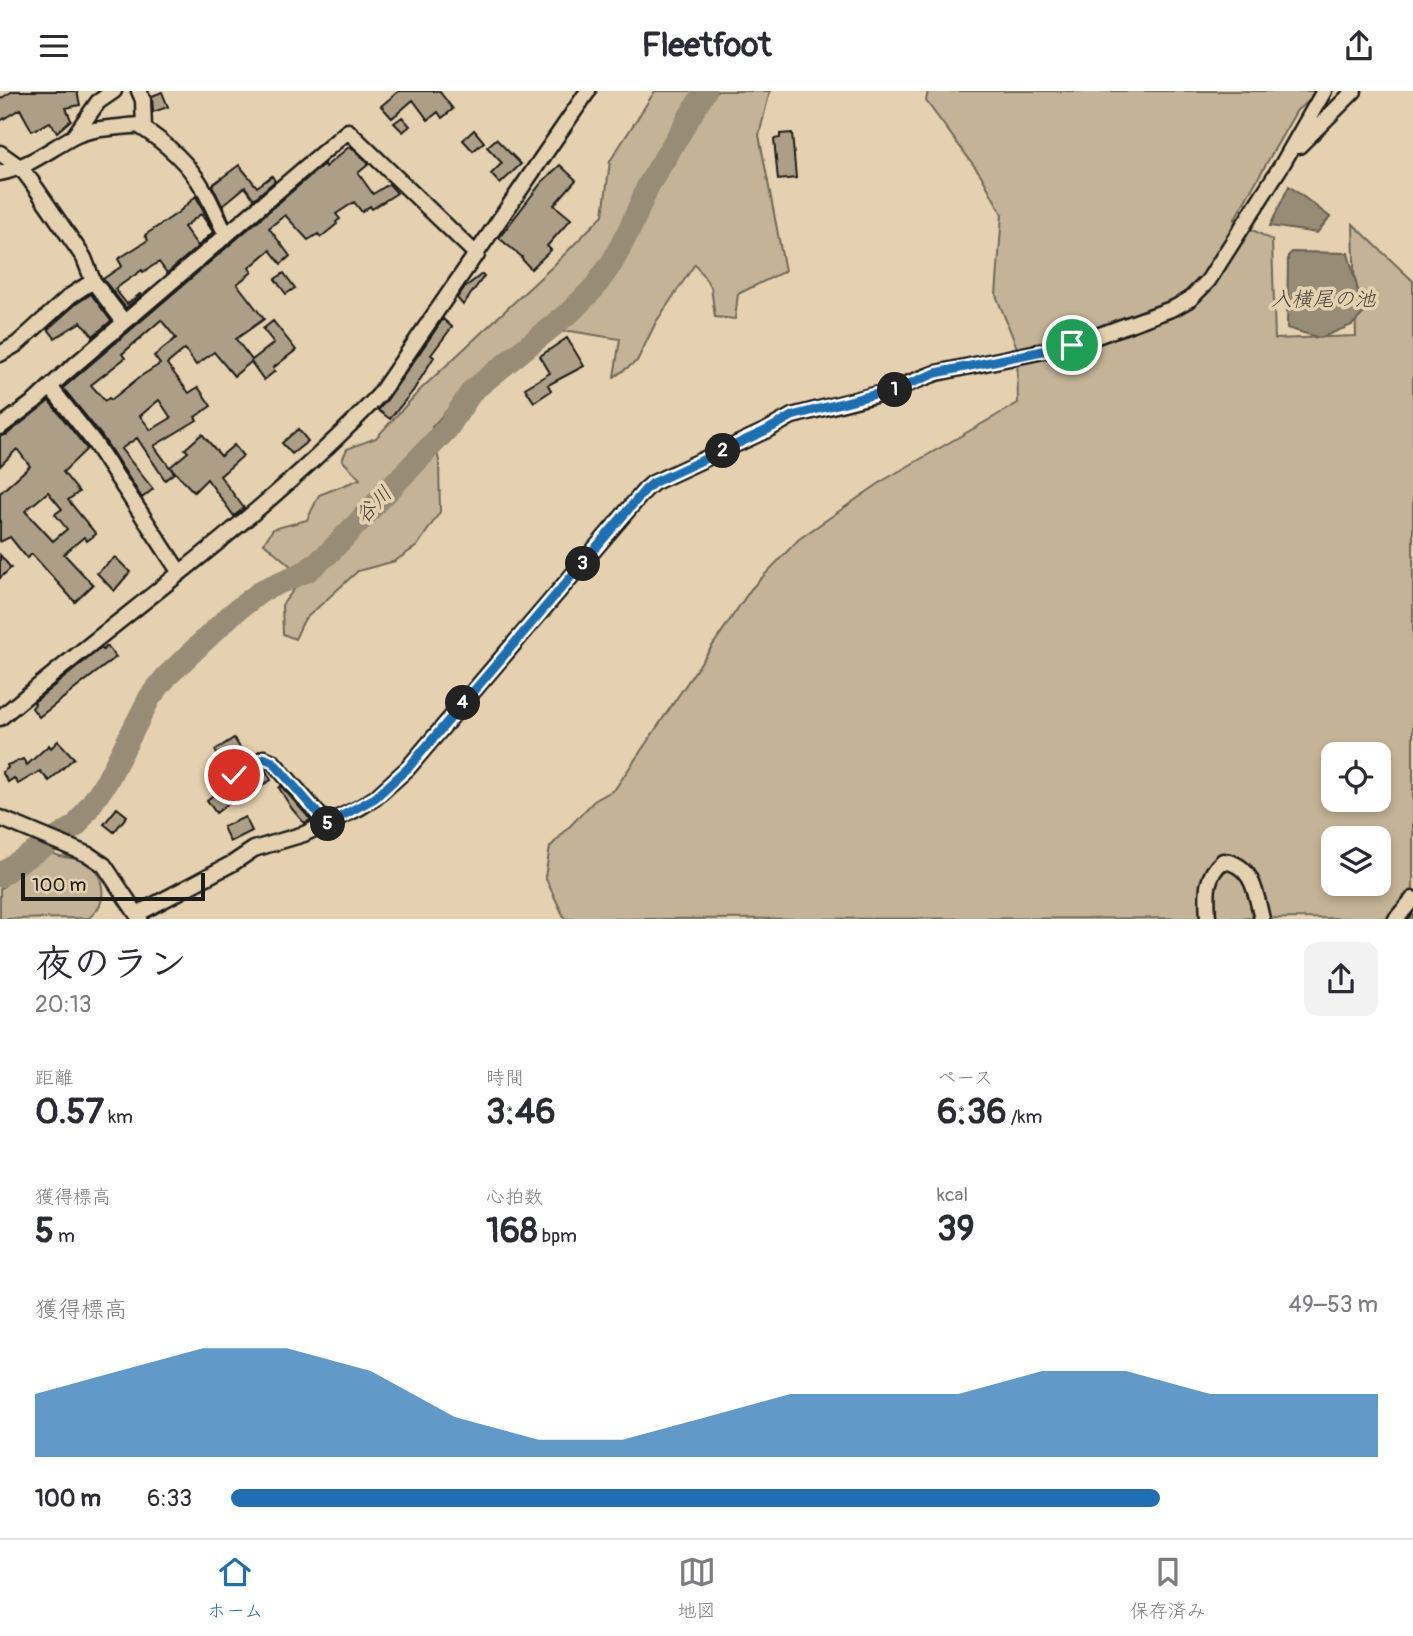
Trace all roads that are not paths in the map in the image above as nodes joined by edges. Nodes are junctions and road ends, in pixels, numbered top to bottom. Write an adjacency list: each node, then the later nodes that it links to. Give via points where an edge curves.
1 (114, 91): 7 (street, via 98,102)
2 (139, 91): 6 (street)
3 (588, 91): 13 (street)
4 (1324, 91): 9 (street)
5 (1354, 91): 9 (street)
6 (144, 129): 7 (street, via 138,125); 12 (street, via 184,162)
7 (74, 137): 10 (street)
8 (0, 153): 10 (street)
9 (1283, 163): 23 (street, via 1208,281 1174,308 1072,345 936,373 899,388 792,416 653,483 408,768 375,798)
10 (21, 168): 11 (street); 14 (street, via 84,258)
11 (0, 173)
12 (226, 234): 13 (street, via 348,131); 15 (street)
13 (477, 255): 19 (street, via 379,395 352,424)
14 (93, 281): 15 (street); 16 (street)
15 (124, 322): 17 (street)
16 (0, 353)
17 (51, 388): 18 (street); 19 (street, via 94,442)
18 (0, 427)
19 (180, 573): 20 (street)
20 (0, 718)
21 (234, 775): 23 (street, via 264,758 273,762)
22 (0, 818): 25 (street, via 104,865)
23 (327, 824): 25 (street, via 254,849)
24 (1413, 899): 28 (street)
25 (139, 916)
26 (1208, 919): 27 (street, via 1207,880 1223,861 1243,868)
27 (1262, 919)
28 (1396, 919)

